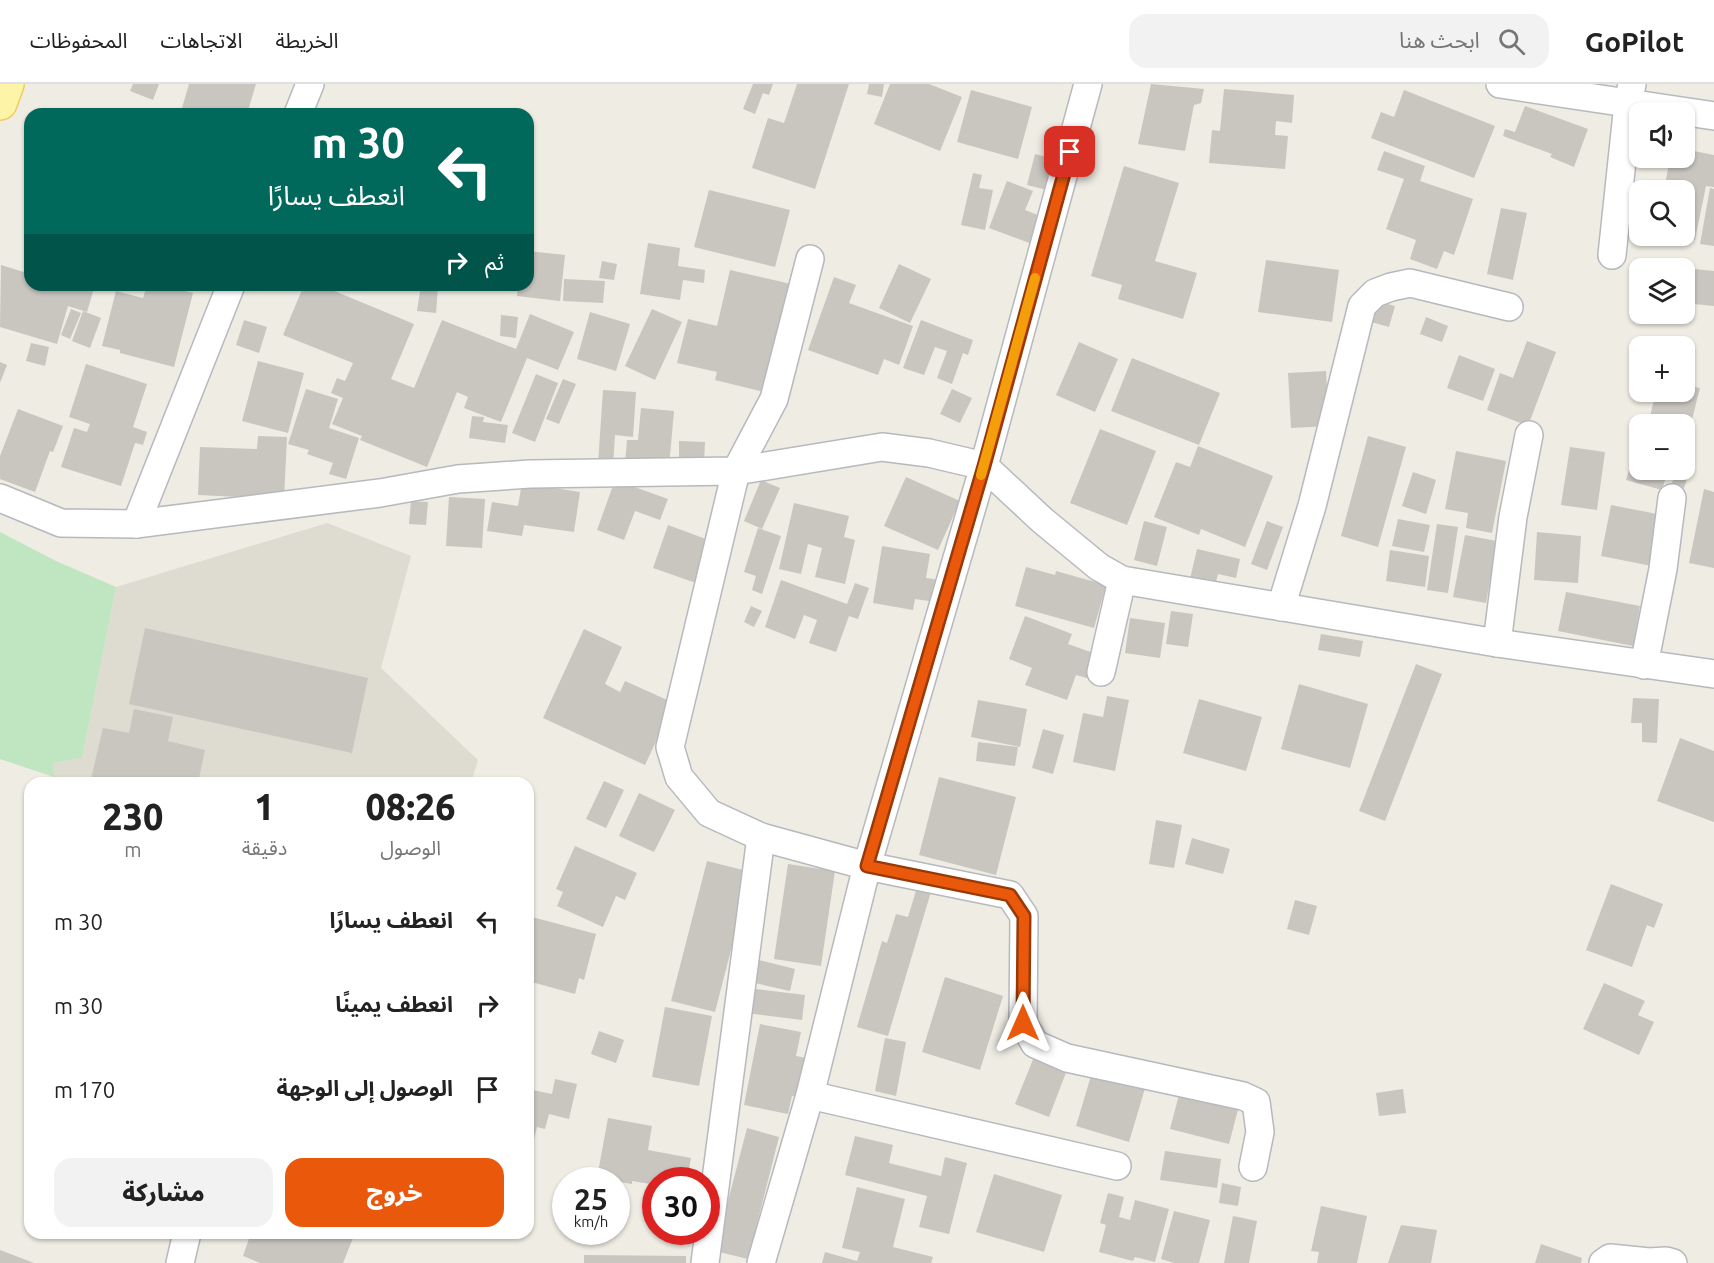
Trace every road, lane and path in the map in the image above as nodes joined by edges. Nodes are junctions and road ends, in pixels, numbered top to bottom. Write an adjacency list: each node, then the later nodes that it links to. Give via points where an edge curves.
1 (7, 84): 6 (main road)
2 (310, 84): 7 (street)
3 (1088, 84): 14 (street)
4 (1500, 84): 5 (street)
5 (1630, 94): 8 (street); 9 (street)
6 (0, 103)
7 (300, 108)
8 (1714, 116)
9 (1612, 255)
10 (810, 259): 15 (street, via 774,399)
11 (229, 291): 18 (street)
12 (1509, 307): 20 (street, via 1410,284 1375,293 1362,306 1312,506)
13 (1529, 435): 21 (street, via 1512,517)
14 (984, 466): 15 (street, via 882,447); 19 (street, via 1042,520); 26 (street)
15 (736, 471): 18 (street, via 458,479 380,493); 25 (street, via 670,747 680,777 709,813)
16 (0, 498): 18 (street, via 61,523)
17 (1672, 498): 22 (street)
18 (136, 524)
19 (1122, 580): 20 (street); 23 (street)
20 (1281, 607): 21 (street)
21 (1497, 643): 22 (street)
22 (1644, 665): 24 (street)
23 (1101, 672)
24 (1714, 674)
25 (761, 837): 26 (street); 32 (street)
26 (867, 866): 27 (street); 29 (street, via 1010,895 1024,916 1023,1023 1035,1044 1067,1058 1256,1102 1260,1132)
27 (810, 1095): 28 (street); 33 (street)
28 (1117, 1166)
29 (1253, 1167)
30 (186, 1239): 31 (street)
31 (180, 1263)
32 (705, 1263)
33 (760, 1263)
34 (1603, 1263): 35 (street, via 1610,1258)
35 (1673, 1263)

